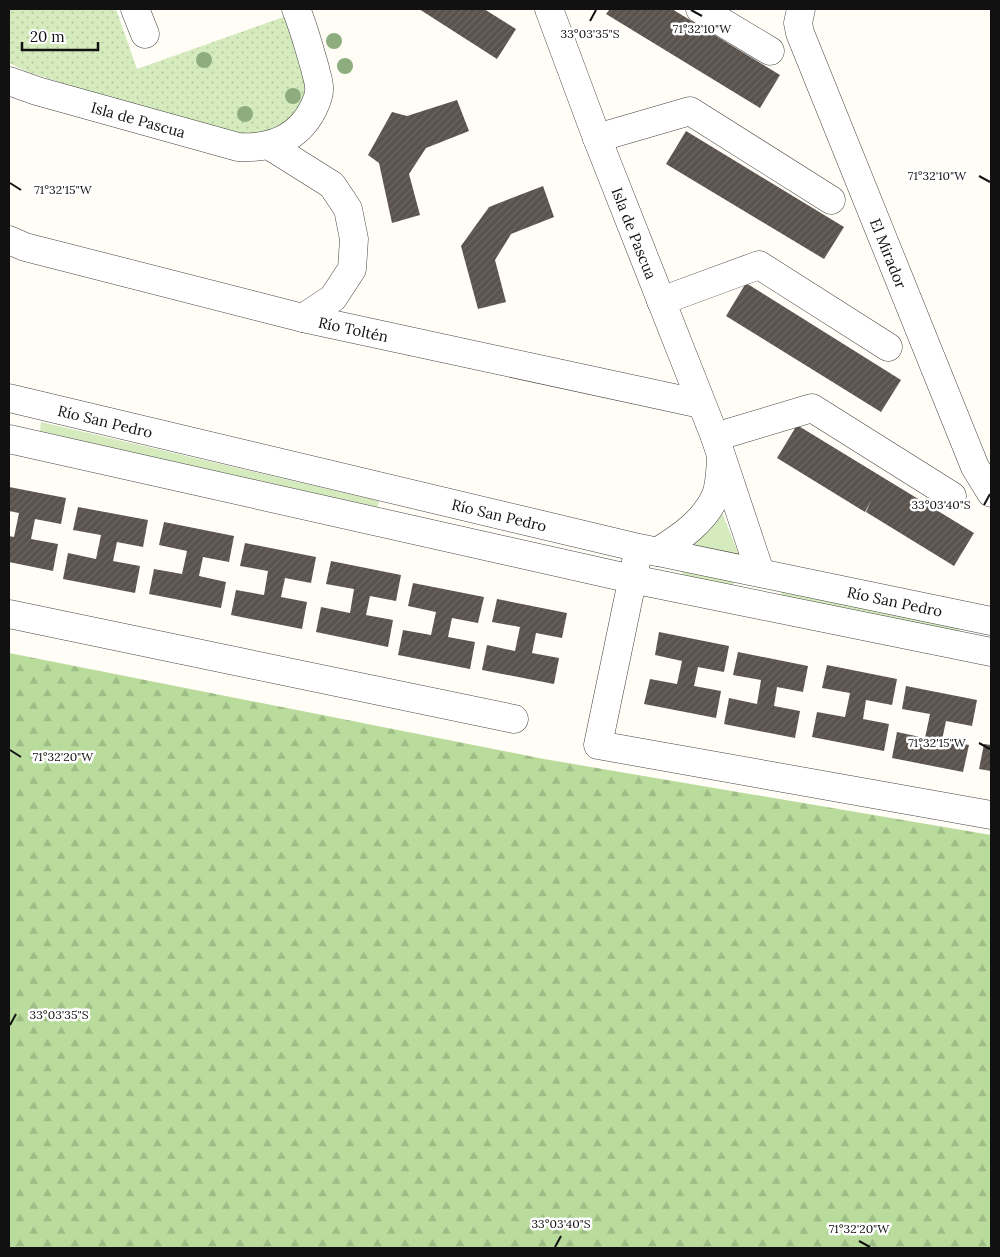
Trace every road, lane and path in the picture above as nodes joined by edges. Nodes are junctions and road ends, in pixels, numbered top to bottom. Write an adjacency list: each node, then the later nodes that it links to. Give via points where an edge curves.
1 (296, 9): 8 (street, Isla de Pascua, via 306,34 319,88 316,104 297,130)
2 (549, 9): 7 (street, Isla de Pascua)
3 (700, 9): 5 (street)
4 (800, 10): 18 (street, El Mirador, via 800,33 976,467)
5 (770, 51)
6 (9, 81): 8 (street, Isla de Pascua, via 238,147)
7 (597, 138): 9 (street, via 690,111); 11 (street, Isla de Pascua)
8 (270, 146): 12 (street, via 332,186 348,209 354,239 352,269 333,298)
9 (831, 200)
10 (9, 240): 12 (street, Río Toltén, via 25,247)
11 (661, 301): 13 (street, via 759,265); 15 (street, Isla de Pascua)
12 (303, 318): 15 (street, Río Toltén)
13 (888, 347)
14 (9, 398): 20 (street, Río San Pedro)
15 (701, 404): 17 (street, Isla de Pascua)
16 (9, 439): 22 (street, Río San Pedro)
17 (718, 447): 19 (street, via 812,408); 20 (street, Isla de Pascua, via 720,481 703,514 685,534); 21 (street, Isla de Pascua)
18 (991, 493)
19 (952, 496)
20 (648, 550): 21 (street, Río San Pedro); 22 (street)
21 (760, 572): 23 (street, Río San Pedro)
22 (632, 579): 25 (street, Río San Pedro); 27 (street, via 598,745)
23 (990, 613)
24 (9, 614): 26 (street)
25 (991, 652)
26 (514, 719)
27 (991, 815)

